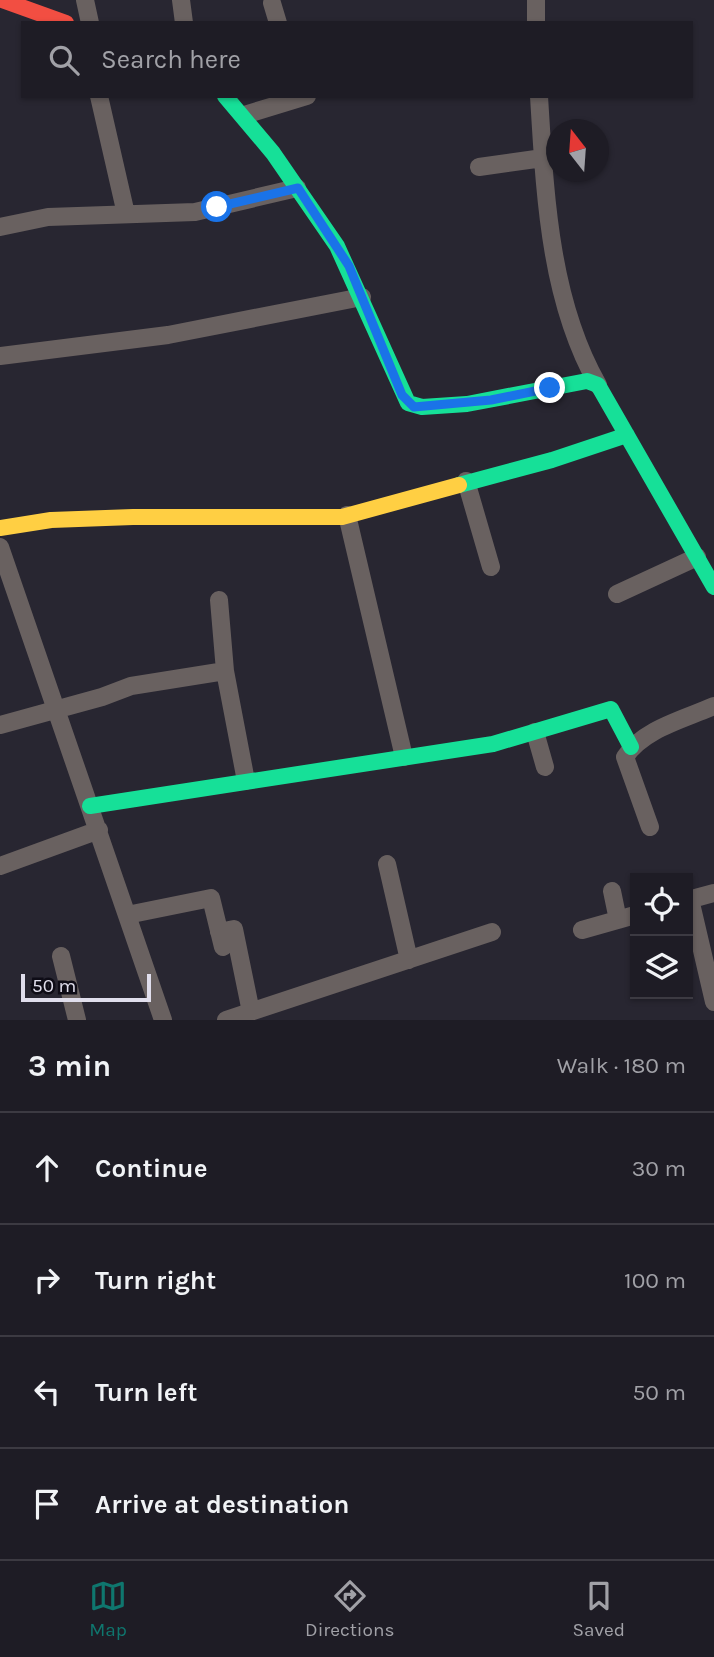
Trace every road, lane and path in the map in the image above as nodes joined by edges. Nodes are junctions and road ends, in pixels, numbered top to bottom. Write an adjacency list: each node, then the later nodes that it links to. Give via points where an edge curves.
1 (2, 0): 6 (street)
2 (85, 0): 7 (street)
3 (181, 0): 8 (street)
4 (536, 0): 10 (street)
5 (272, 3): 9 (street)
6 (60, 21)
7 (90, 21)
8 (184, 21)
9 (277, 21)
10 (536, 21)
11 (99, 98): 19 (street)
12 (227, 98): 15 (street)
13 (301, 98): 15 (street)
14 (539, 98): 16 (street)
15 (244, 116): 18 (street)
16 (543, 158): 17 (street); 23 (street, via 558,277 571,325)
17 (479, 167)
18 (298, 188): 19 (street, via 195,212); 21 (street, via 337,246)
19 (126, 214): 20 (street, via 48,217)
20 (0, 227)
21 (362, 297): 22 (street, via 168,335); 23 (street, via 402,395 414,407 491,400 587,381)
22 (0, 356)
23 (598, 385): 24 (street)
24 (627, 435): 25 (street); 29 (street)
25 (466, 481): 26 (street); 30 (street)
26 (347, 515): 27 (street, via 51,520); 40 (street)
27 (0, 528)
28 (0, 547): 36 (street)
29 (697, 557): 31 (street); 32 (street)
30 (491, 567)
31 (714, 587)
32 (617, 594)
33 (219, 600): 34 (street)
34 (225, 671): 36 (street, via 131,686); 42 (street)
35 (714, 706): 39 (street, via 647,735)
36 (56, 708): 37 (street); 43 (street)
37 (0, 725)
38 (535, 732): 39 (street, via 611,709); 40 (street, via 493,744); 41 (street)
39 (631, 747): 44 (street, via 626,766)
40 (404, 757): 42 (street)
41 (545, 767)
42 (246, 781): 43 (street)
43 (90, 806): 45 (street)
44 (650, 827)
45 (99, 830): 47 (street); 51 (street)
46 (387, 864): 57 (street)
47 (0, 866)
48 (612, 891): 53 (street)
49 (714, 893): 50 (street)
50 (693, 898)
51 (127, 915): 59 (street, via 211,898 221,939 234,929); 61 (street)
52 (693, 915): 58 (street)
53 (627, 917): 54 (street)
54 (582, 930)
55 (492, 932): 57 (street)
56 (61, 956): 60 (street)
57 (409, 960): 59 (street)
58 (714, 998)
59 (251, 1012): 62 (street)
60 (77, 1020)
61 (163, 1020)
62 (226, 1020)

